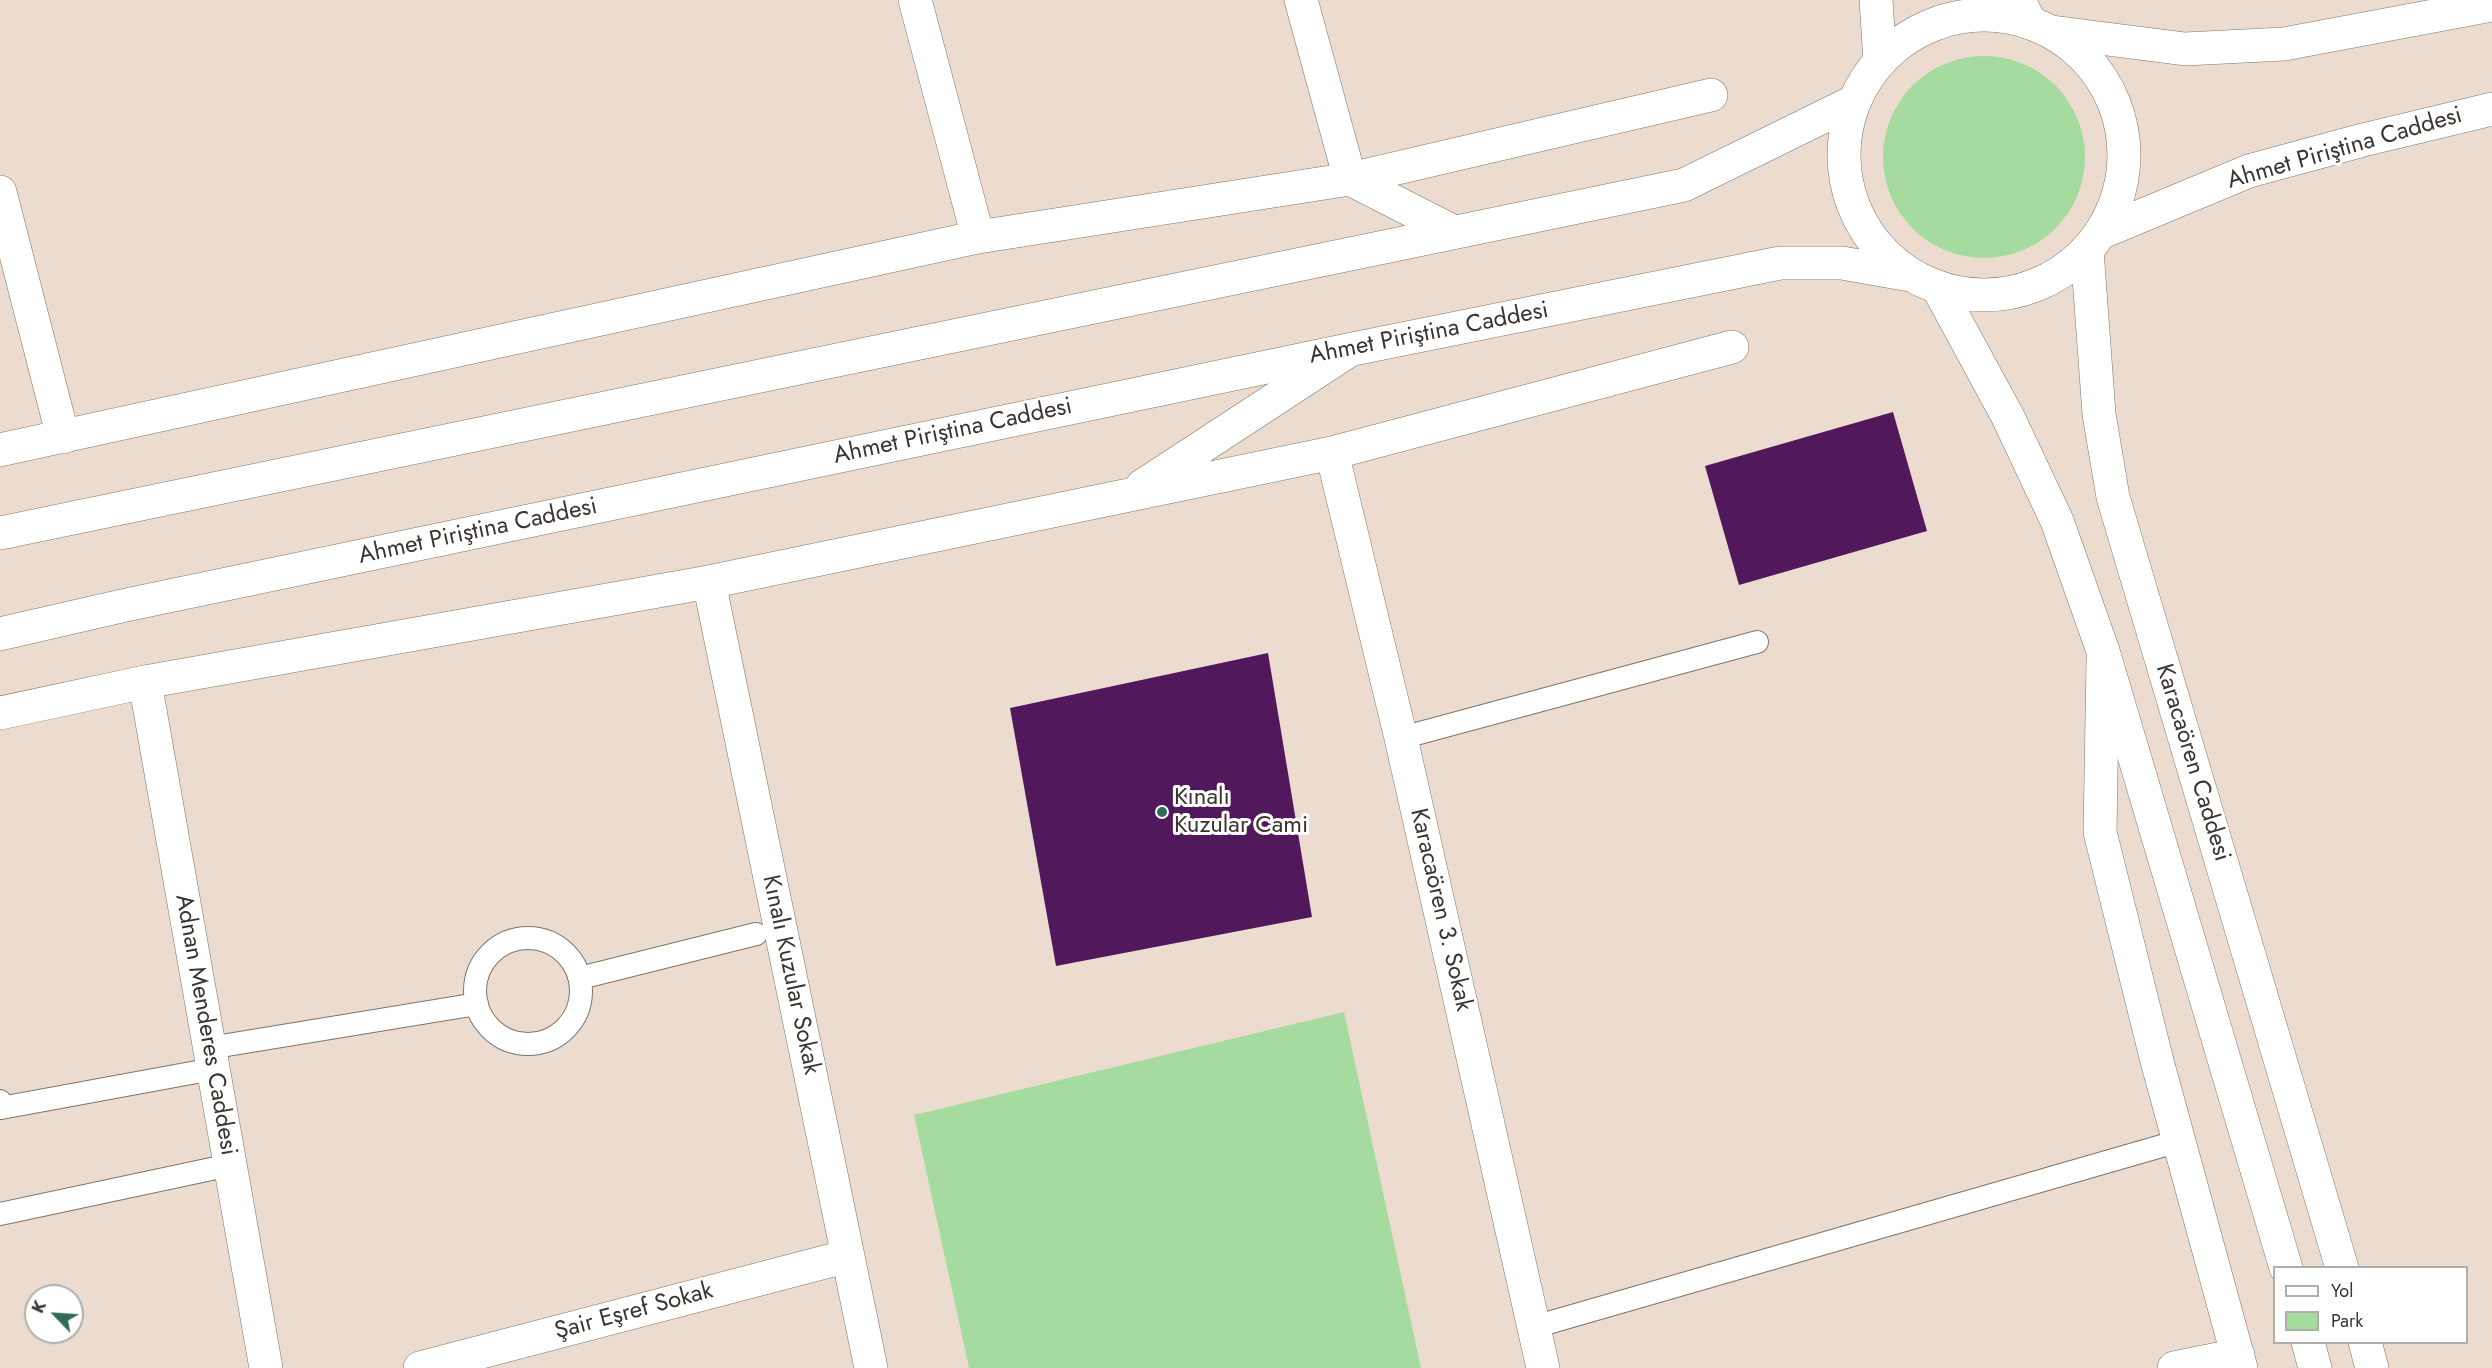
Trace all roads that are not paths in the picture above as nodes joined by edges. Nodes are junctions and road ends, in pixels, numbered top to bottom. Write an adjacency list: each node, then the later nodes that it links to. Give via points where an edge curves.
1 (915, 0): 13 (street)
2 (1301, 0): 10 (street)
3 (1876, 0): 6 (street)
4 (2492, 5): 5 (street, Ahmet Piriştina Caddesi, via 2284,44 2185,49)
5 (2033, 18): 6 (street, Ahmet Piriştina Caddesi, via 1976,15 1949,20 1900,42); 14 (street, Ahmet Piriştina Caddesi, via 2073,47 2096,72 2116,110 2122,135 2120,186 2112,211)
6 (1880, 61): 8 (street, Ahmet Piriştina Caddesi)
7 (1711, 95): 10 (street)
8 (1855, 101): 12 (street, via 1684,185); 15 (street, Ahmet Piriştina Caddesi, via 1844,149 1850,198 1873,242 1890,260)
9 (2492, 109): 14 (street, Ahmet Piriştina Caddesi, via 2249,171)
10 (1350, 179): 12 (street); 13 (street)
11 (0, 192): 18 (street)
12 (1454, 232): 22 (street)
13 (978, 237): 18 (street)
14 (2094, 242): 15 (street, Ahmet Piriştina Caddesi, via 2067,268 2018,291 1965,295); 40 (street, Karacaören Caddesi, via 2099,414 2113,497)
15 (1924, 281): 17 (street, Ahmet Piriştina Caddesi, via 1842,263 1780,263); 26 (street, via 2008,417 2057,521)
16 (1732, 347): 20 (street)
17 (1353, 349): 21 (street); 24 (street, Ahmet Piriştina Caddesi)
18 (63, 436): 19 (street)
19 (0, 450)
20 (1332, 453): 21 (street); 29 (street, Karacaören 3. Sokak)
21 (1128, 495): 23 (street)
22 (0, 533)
23 (708, 582): 27 (street); 38 (street, Kınalı Kuzular Sokak)
24 (0, 634)
25 (1757, 642): 29 (lane)
26 (2103, 651): 35 (street, via 2100,832); 39 (street)
27 (145, 682): 28 (street); 33 (street, Adnan Menderes Caddesi)
28 (0, 713)
29 (1401, 738): 41 (street, Karacaören 3. Sokak)
30 (756, 934): 31 (lane)
31 (580, 978): 32 (lane, via 578,1011 557,1036 541,1043 524,1044 494,1031); 32 (lane, via 574,962 548,941 516,939 500,946 479,971 475,987)
32 (477, 1004): 33 (lane)
33 (211, 1058): 34 (lane, via 1,1108); 36 (street, Adnan Menderes Caddesi)
34 (0, 1101)
35 (2179, 1141): 41 (lane); 44 (street)
36 (230, 1165): 37 (lane); 45 (street, Adnan Menderes Caddesi)
37 (0, 1214)
38 (848, 1256): 46 (street, Şair Eşref Sokak); 47 (street, Kınalı Kuzular Sokak)
39 (2285, 1266)
40 (2341, 1266)
41 (1534, 1327): 48 (street, Karacaören 3. Sokak)
42 (2309, 1344): 50 (street)
43 (2366, 1344): 51 (street)
44 (2240, 1362): 49 (street)
45 (266, 1368)
46 (420, 1368)
47 (871, 1368)
48 (1543, 1368)
49 (2174, 1368)
50 (2315, 1368)
51 (2372, 1368)

